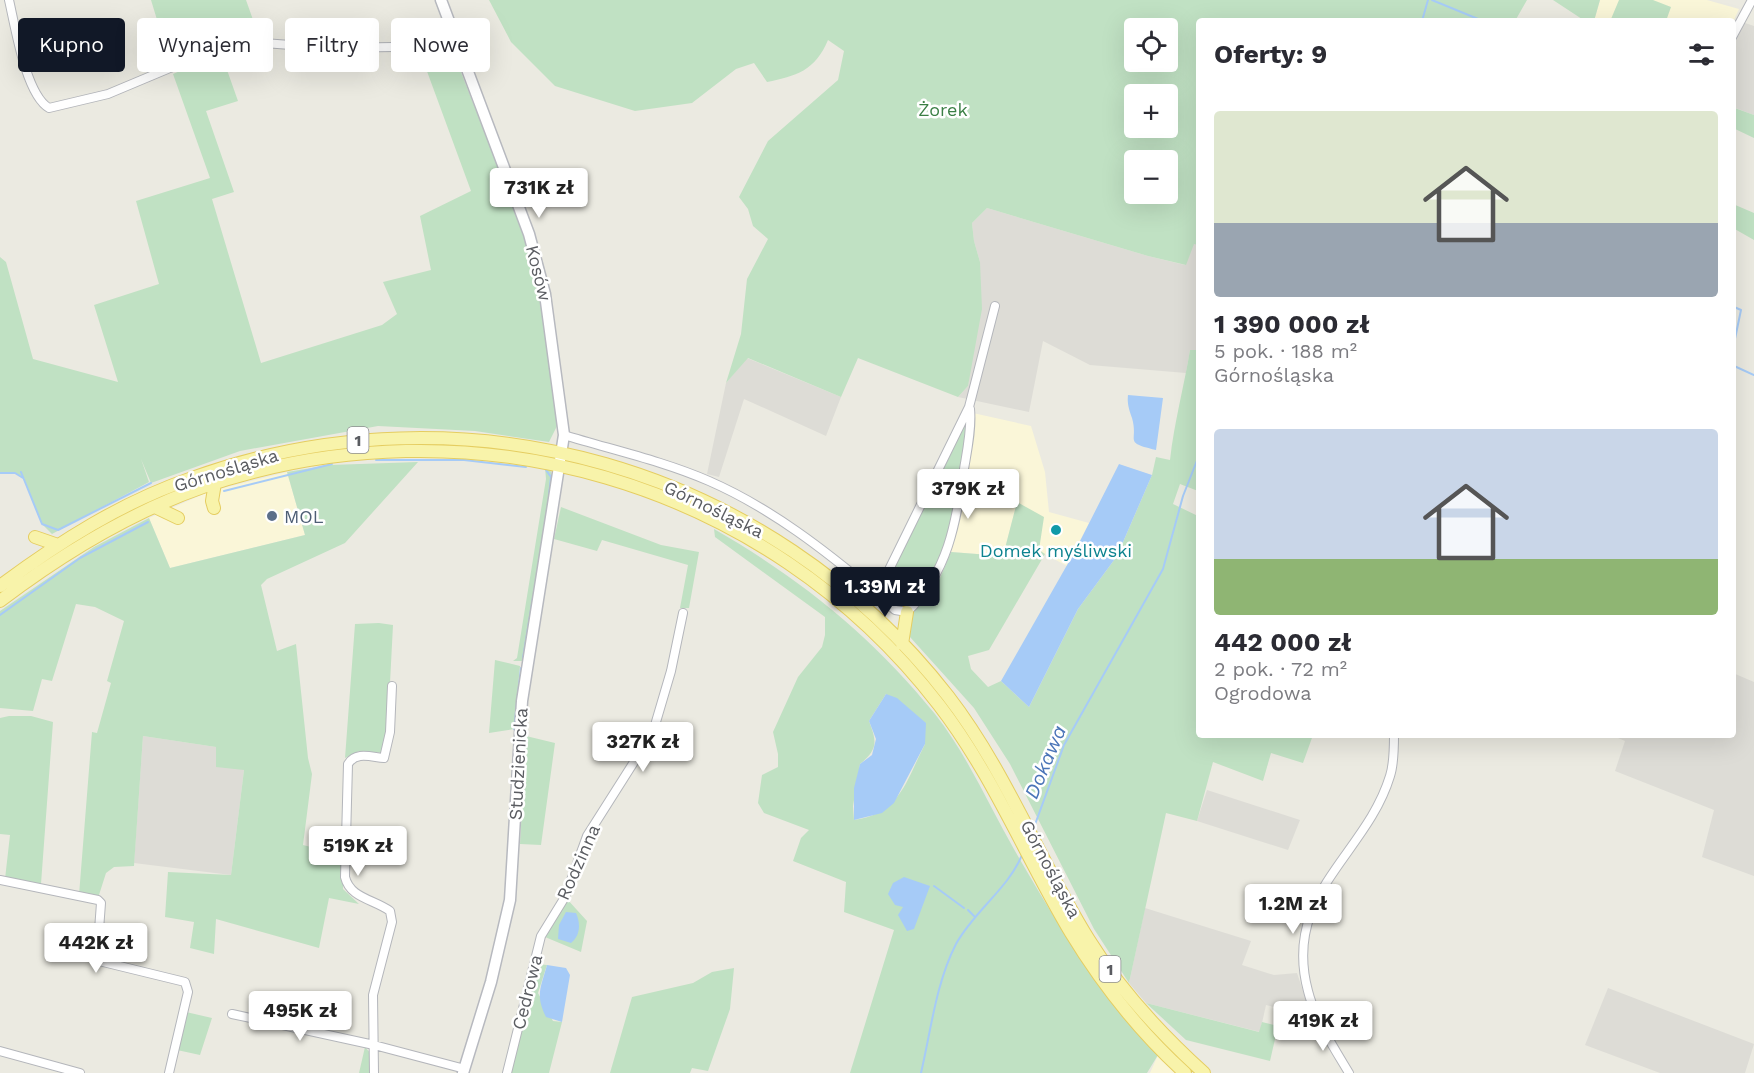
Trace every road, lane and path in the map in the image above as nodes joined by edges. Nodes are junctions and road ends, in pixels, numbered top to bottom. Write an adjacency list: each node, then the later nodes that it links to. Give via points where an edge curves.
1 (9, 0): 7 (street, via 33,91 49,108 108,94 202,51 236,41 330,48)
2 (441, 0): 5 (street, Kosów)
3 (1752, 0): 4 (street)
4 (1750, 15): 6 (street)
5 (448, 18)
6 (1736, 33)
7 (391, 47)
8 (468, 72): 11 (street, Kosów, via 539,270 550,320)
9 (995, 306): 10 (street)
10 (969, 407): 20 (street); 22 (street, via 967,452 948,550 930,587)
11 (564, 435): 12 (street, Kosów); 20 (street, via 710,481 790,527)
12 (561, 459): 13 (main road, Górnośląska / 1, via 479,452 377,451 287,464); 18 (main road, Górnośląska / 1, via 516,444 445,437 373,439 310,447 237,463 189,479 114,512); 24 (main road, Górnośląska / 1, via 620,468 679,489 759,530 844,590); 32 (street, Studzienicka, via 522,701 510,900); 37 (main road, Górnośląska / 1, via 698,512 773,554 837,601 893,653 938,704 975,757 1097,973)
13 (215, 483): 14 (main road, Górnośląska / 1); 15 (main road)
14 (155, 507): 16 (main road); 21 (main road, Górnośląska / 1, via 64,556)
15 (214, 508)
16 (178, 519)
17 (35, 537): 18 (main road)
18 (58, 545): 19 (main road, Górnośląska / 1)
19 (0, 586)
20 (877, 594): 22 (street, via 895,610)
21 (0, 601)
22 (907, 612): 24 (main road)
23 (683, 613): 28 (street, Rodzinna, via 672,671 653,732 587,836)
24 (902, 644): 38 (main road, Górnośląska / 1, via 963,716 1079,923 1112,973 1160,1030)
25 (392, 686): 30 (street, via 390,732 384,758 358,755 348,764 347,886 353,893 390,911 392,922 374,995)
26 (1394, 738): 39 (street, via 1391,774 1385,790 1364,828 1321,888 1306,937 1307,990)
27 (0, 880): 34 (street, via 98,900 99,962 185,982 188,992)
28 (555, 914): 36 (street, Cedrowa, via 541,936)
29 (232, 1014): 30 (street)
30 (374, 1045): 32 (street); 35 (street)
31 (0, 1051): 33 (street)
32 (464, 1071)
33 (81, 1073)
34 (169, 1073)
35 (374, 1073)
36 (507, 1073)
37 (1185, 1073)
38 (1204, 1073)
39 (1349, 1073)

